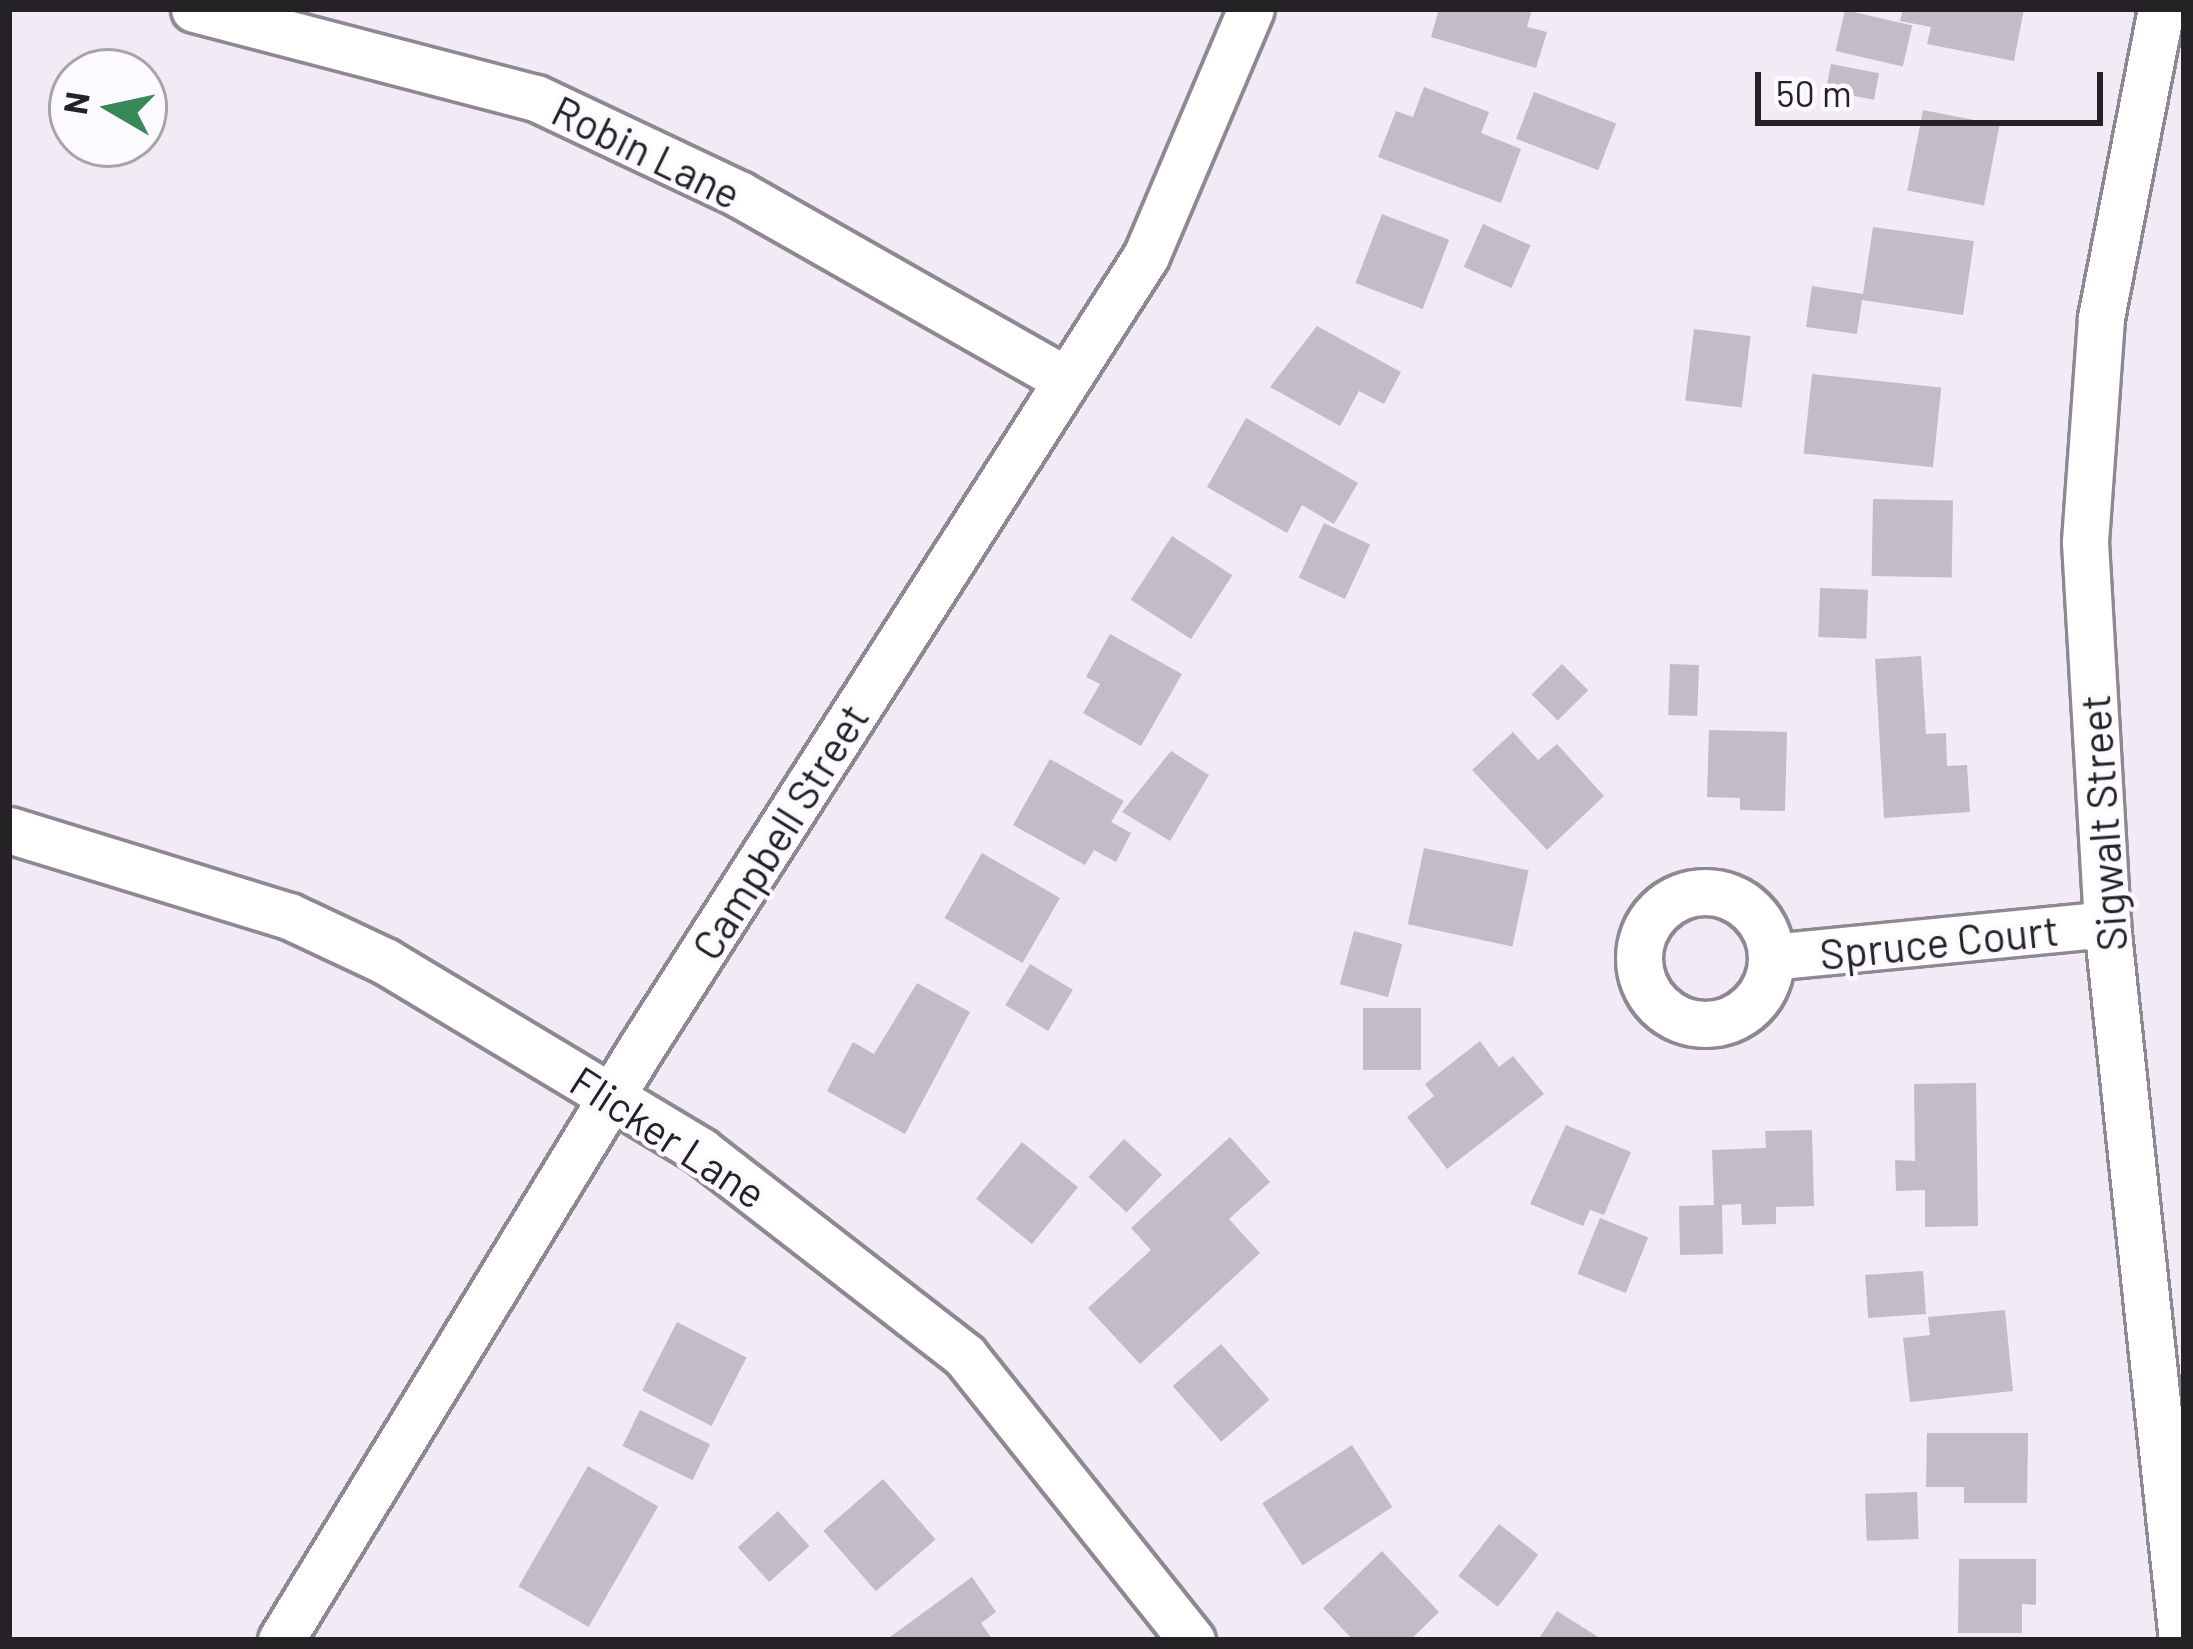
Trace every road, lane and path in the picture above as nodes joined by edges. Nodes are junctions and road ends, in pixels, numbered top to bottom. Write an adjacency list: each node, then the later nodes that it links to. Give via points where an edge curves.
1 (194, 9): 4 (street, Robin Lane, via 536,98 739,194)
2 (1251, 9): 4 (street, Campbell Street, via 1146,256)
3 (2161, 9): 6 (street, Sigwalt Street, via 2101,318 2087,455)
4 (1066, 380): 8 (street, Campbell Street)
5 (9, 830): 8 (street, Flicker Lane, via 289,916 385,961)
6 (2107, 924): 7 (street, Spruce Court); 9 (street, Sigwalt Street)
7 (1771, 957)
8 (611, 1096): 10 (street, Campbell Street); 11 (street, Flicker Lane, via 813,1232 965,1356)
9 (2183, 1574): 12 (street, Sigwalt Street)
10 (280, 1640)
11 (1192, 1640)
12 (2182, 1640)

